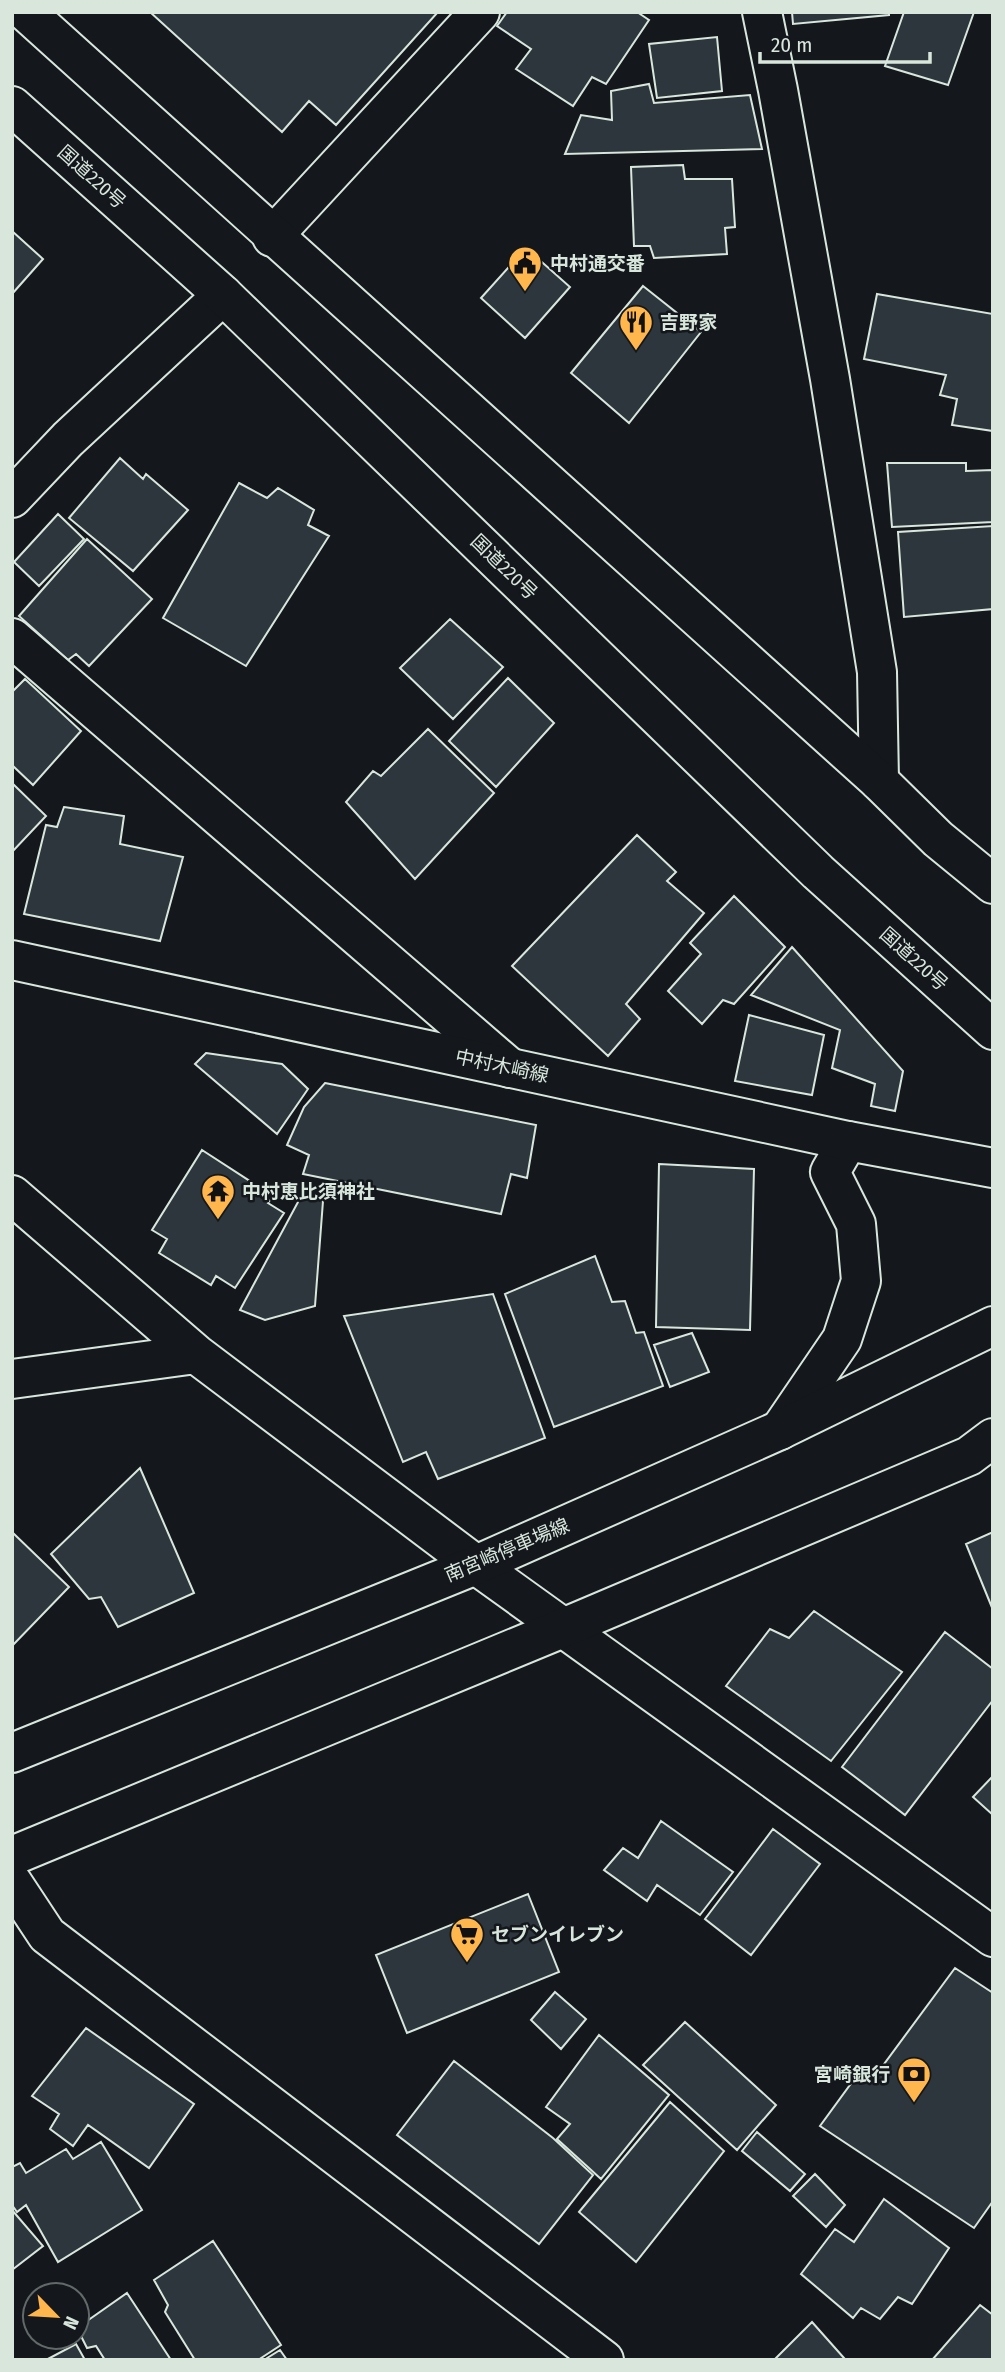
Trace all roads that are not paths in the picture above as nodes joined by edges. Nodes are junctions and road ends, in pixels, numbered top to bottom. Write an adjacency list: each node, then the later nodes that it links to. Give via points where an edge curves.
1 (26, 12): 5 (main road)
2 (480, 12): 5 (main road)
3 (762, 12): 9 (main road, via 868,610 877,672)
4 (12, 106): 6 (main road, 国道220号)
5 (272, 237): 9 (main road)
6 (223, 295): 7 (main road, via 68,439); 14 (main road, 国道220号, via 818,872)
7 (12, 498)
8 (12, 638): 15 (main road)
9 (879, 781): 10 (main road)
10 (938, 839): 11 (main road); 12 (main road)
11 (993, 866)
12 (993, 884)
13 (12, 960): 15 (main road, 中村木崎線)
14 (993, 1030)
15 (510, 1068): 16 (main road, 中村木崎線)
16 (848, 1141): 17 (main road, 中村木崎線); 22 (main road, via 830,1172 856,1224 861,1282 842,1339)
17 (993, 1168)
18 (12, 1195): 20 (main road)
19 (993, 1326): 22 (main road, 南宮崎停車場線)
20 (196, 1354): 21 (main road); 24 (main road)
21 (12, 1379)
22 (780, 1430): 24 (main road, 南宮崎停車場線)
23 (985, 1446): 25 (main road)
24 (476, 1565): 25 (main road); 26 (main road, 南宮崎停車場線)
25 (563, 1628): 27 (main road); 29 (main road)
26 (12, 1753)
27 (12, 1856)
28 (12, 1882): 30 (main road, via 47,1935)
29 (993, 1937)
30 (604, 2360)

